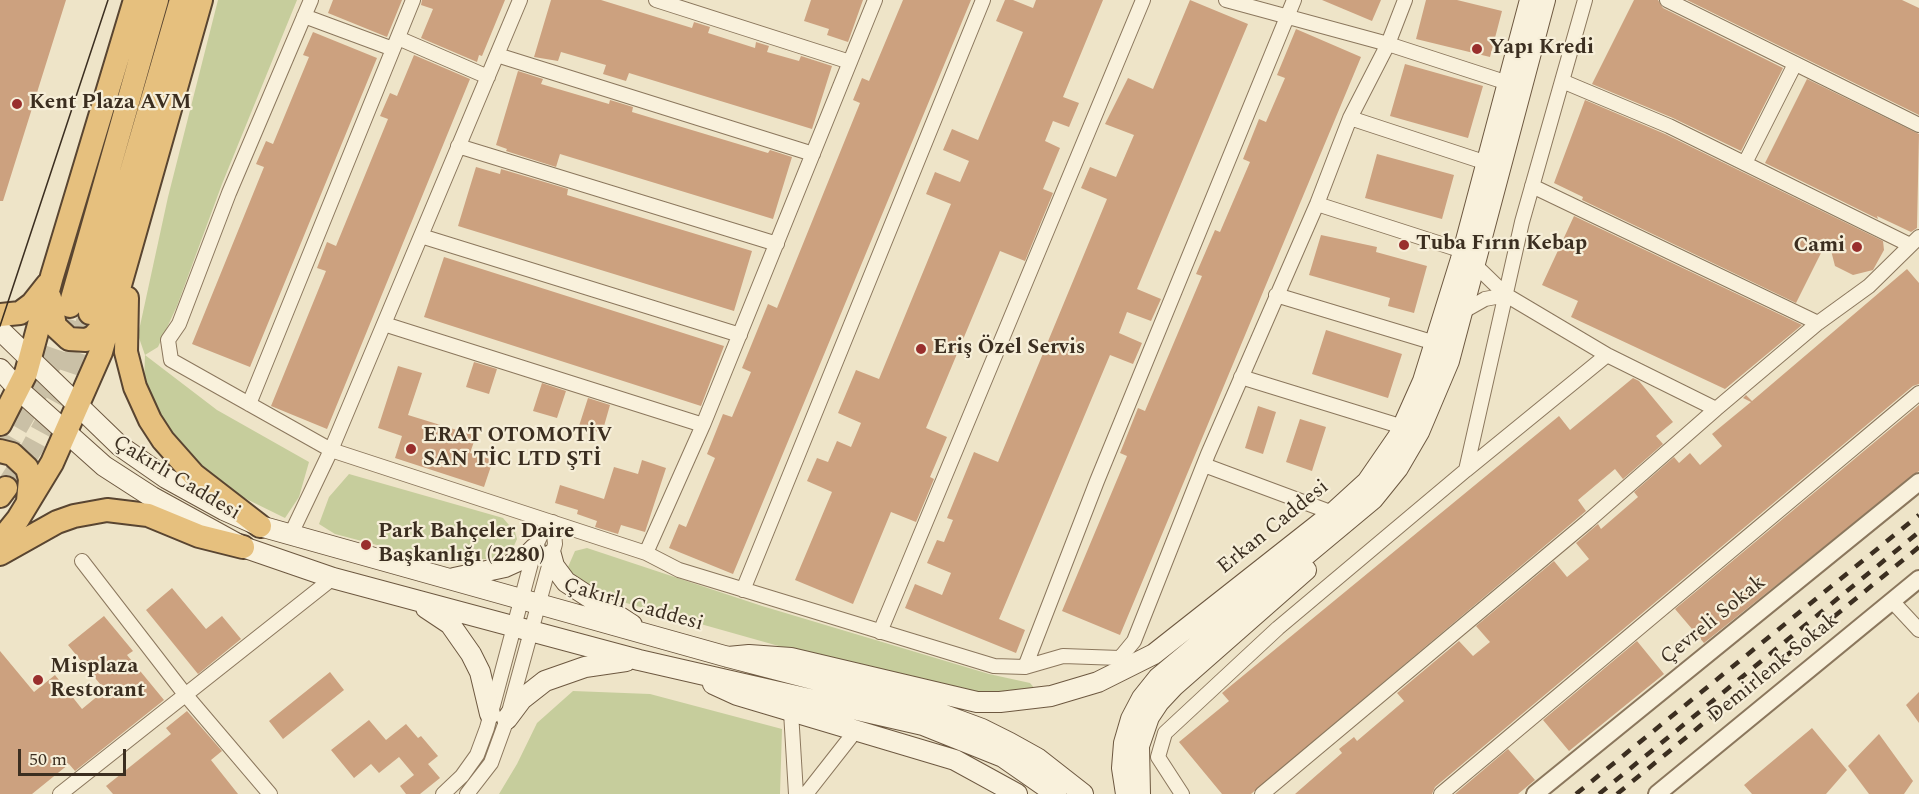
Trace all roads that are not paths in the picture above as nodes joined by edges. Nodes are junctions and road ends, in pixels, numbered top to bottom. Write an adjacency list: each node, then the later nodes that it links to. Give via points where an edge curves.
1 (135, 0): 41 (highway)
2 (157, 0): 3 (highway, via 80,310)
3 (181, 0)
4 (201, 0): 37 (highway)
5 (311, 0): 18 (street)
6 (413, 0): 20 (street)
7 (520, 0): 22 (street)
8 (656, 0): 23 (street)
9 (875, 0): 23 (street)
10 (983, 0): 85 (street)
11 (1143, 0): 93 (street)
12 (1226, 0): 19 (street)
13 (1294, 0): 19 (street)
14 (1405, 0): 21 (street)
15 (1585, 0): 26 (street)
16 (1667, 0): 24 (street)
17 (1532, 1): 27 (main road, Erkan Caddesi); 40 (main road, Erkan Caddesi)
18 (304, 16): 20 (street); 58 (street, via 179,324 168,340 171,360)
19 (1287, 17): 21 (street); 97 (street)
20 (396, 44): 25 (street); 58 (street)
21 (1388, 44): 27 (street); 28 (street)
22 (497, 55): 25 (street); 31 (street)
23 (850, 62): 31 (street)
24 (1795, 64): 29 (street); 33 (street)
25 (488, 77): 30 (street)
26 (1562, 81): 33 (street, via 1669,126); 34 (street)
27 (1508, 83): 32 (main road, Erkan Caddesi)
28 (1350, 118): 32 (street); 35 (street)
29 (1919, 126)
30 (459, 146): 36 (street); 39 (street)
31 (813, 154): 39 (street)
32 (1487, 163): 40 (main road, Erkan Caddesi)
33 (1745, 164): 38 (street)
34 (1532, 186): 43 (street); 47 (street)
35 (1317, 204): 40 (street); 42 (street)
36 (421, 236): 48 (street); 50 (street)
37 (135, 237): 44 (highway); 74 (highway, via 125,337 138,394 176,458)
38 (1915, 241): 47 (street, via 1869,286)
39 (777, 244): 50 (street)
40 (1469, 258): 43 (street); 45 (main road, Erkan Caddesi); 51 (main road, Erkan Caddesi)
41 (52, 276): 44 (highway, via 52,315 55,326 69,339 93,337); 46 (highway, via 20,314); 53 (highway)
42 (1276, 295): 51 (street); 55 (street)
43 (1506, 295): 45 (street, via 1485,299); 52 (street); 68 (street)
44 (114, 312): 59 (highway)
45 (1462, 312): 70 (main road, Erkan Caddesi, via 1442,380 1419,432 1398,468)
46 (0, 315)
47 (1818, 323): 60 (street)
48 (384, 324): 62 (street); 65 (street)
49 (0, 330): 53 (main road, Çakırlı Caddesi)
50 (740, 335): 62 (street)
51 (1435, 343): 63 (main road, Erkan Caddesi)
52 (1607, 355): 60 (street); 68 (street)
53 (31, 358): 56 (highway); 59 (main road, Çakırlı Caddesi)
54 (0, 369): 56 (main road, Çakırlı Caddesi)
55 (1241, 377): 63 (street); 67 (street)
56 (19, 390): 61 (highway); 64 (main road, Çakırlı Caddesi)
57 (1919, 393): 116 (street)
58 (249, 404): 65 (street)
59 (79, 408): 64 (highway); 74 (main road, Çakırlı Caddesi, via 140,461 224,510)
60 (1716, 409): 115 (street)
61 (0, 424)
62 (703, 425): 79 (street)
63 (1403, 427): 72 (main road, Erkan Caddesi, via 1367,482)
64 (66, 432): 71 (highway); 77 (main road, Çakırlı Caddesi, via 126,481)
65 (331, 450): 73 (street); 75 (street)
66 (0, 451): 71 (highway, via 12,454 27,468)
67 (1204, 465): 72 (street); 97 (street, via 1134,641 1120,658 1063,656)
68 (1466, 470): 114 (street, via 1278,628 1165,732 1158,757)
69 (1919, 482): 117 (street, Çevreli Sokak)
70 (1373, 499): 112 (main road, Erkan Caddesi, via 1158,678 1131,719 1124,743); 113 (main road, via 1326,552 1159,702 1139,746)
71 (27, 505): 76 (highway)
72 (1333, 513): 95 (main road, Erkan Caddesi, via 1154,654 1098,682 1062,693 1026,700 977,702 791,658)
73 (553, 522): 78 (street, via 544,528); 79 (street)
74 (260, 526): 75 (main road, Çakırlı Caddesi)
75 (290, 536): 83 (main road, Çakırlı Caddesi)
76 (0, 541)
77 (243, 547): 80 (highway, via 199,536 148,515 106,510 57,522); 82 (main road, Çakırlı Caddesi)
78 (543, 551): 83 (main road, via 505,567); 87 (street); 89 (street); 94 (main road, via 566,582)
79 (646, 553): 85 (street, via 679,570)
80 (0, 554)
81 (82, 561): 99 (street)
82 (333, 578): 86 (main road, Çakırlı Caddesi); 99 (street)
83 (446, 578): 87 (main road, Çakırlı Caddesi)
84 (1919, 579): 88 (street, Demirlenk Sokak)
85 (743, 590): 93 (street)
86 (408, 598): 90 (main road, Çakırlı Caddesi); 101 (main road, via 450,624 480,672)
87 (520, 599): 89 (main road, Çakırlı Caddesi); 90 (street)
88 (1892, 601): 91 (street); 118 (street, Demirlenk Sokak)
89 (539, 605): 92 (street); 94 (main road, Çakırlı Caddesi)
90 (512, 626): 92 (main road, Çakırlı Caddesi); 101 (street)
91 (1919, 630)
92 (532, 632): 96 (main road, Çakırlı Caddesi); 101 (street)
93 (879, 633): 97 (street, via 994,666)
94 (644, 634): 95 (main road, Çakırlı Caddesi)
95 (728, 657): 111 (main road, Çakırlı Caddesi, via 955,718 1037,758)
96 (639, 660): 98 (main road, Çakırlı Caddesi); 101 (main road, via 594,665 555,677 532,689)
97 (1025, 667)
98 (692, 673): 100 (main road, via 737,695); 110 (main road, Çakırlı Caddesi, via 940,731 1003,757)
99 (184, 693): 103 (street); 104 (street)
100 (791, 712): 102 (main road); 107 (street)
101 (498, 717): 105 (street, via 477,755); 106 (street, via 491,763)
102 (856, 729): 108 (street); 109 (main road, via 955,760)
103 (68, 791)
104 (270, 794)
105 (443, 794)
106 (467, 794)
107 (796, 794)
108 (806, 794)
109 (1017, 794)
110 (1056, 794)
111 (1083, 794)
112 (1126, 794)
113 (1140, 794)
114 (1182, 794)
115 (1262, 794)
116 (1441, 794)
117 (1535, 794)
118 (1657, 794)

